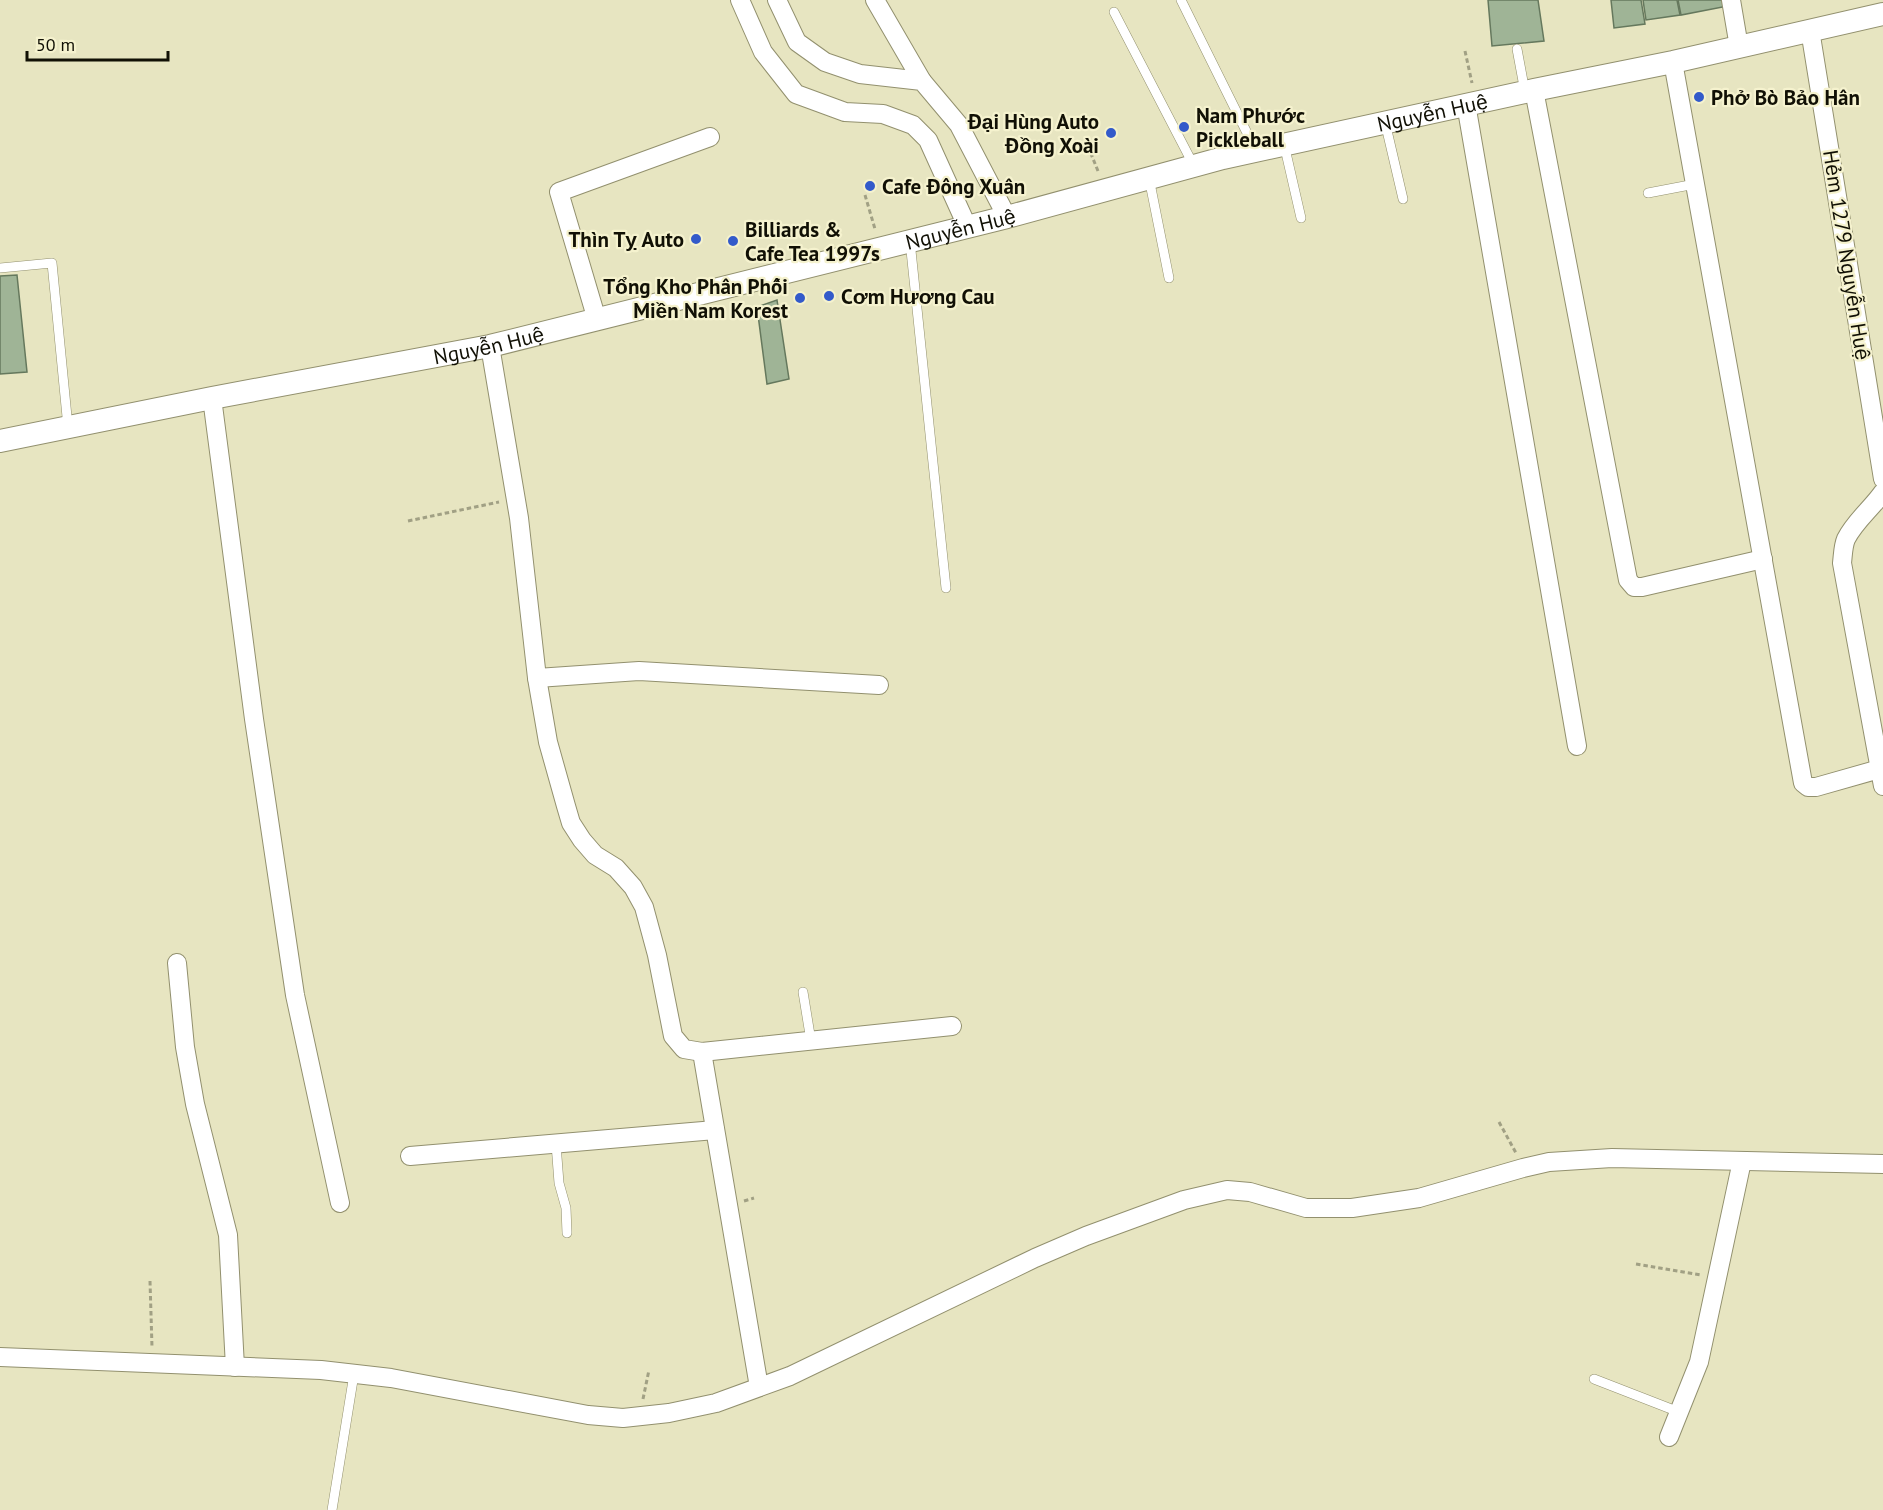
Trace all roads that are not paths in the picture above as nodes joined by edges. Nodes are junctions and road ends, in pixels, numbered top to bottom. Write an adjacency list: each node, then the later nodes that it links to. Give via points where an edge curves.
1 (740, 0): 26 (street, via 764,52 796,94 844,112 883,114 913,124 928,140)
2 (777, 0): 12 (street, via 797,42 825,62 860,74)
3 (875, 0): 12 (street)
4 (1181, 0): 18 (lane)
5 (1731, 0): 9 (street)
6 (1114, 12): 19 (lane)
7 (1883, 14): 8 (street, Nguyễn Huệ)
8 (1810, 30): 9 (street, Nguyễn Huệ); 35 (street, Hẻm 1279 Nguyễn Huệ)
9 (1739, 47): 11 (street, Nguyễn Huệ)
10 (1517, 49): 13 (lane)
11 (1673, 62): 13 (street, Nguyễn Huệ); 21 (street)
12 (922, 81): 24 (street, via 959,124)
13 (1530, 91): 14 (street, Nguyễn Huệ); 37 (street, via 1628,580 1634,588 1642,588)
14 (1471, 103): 15 (street, Nguyễn Huệ); 41 (street)
15 (1385, 122): 17 (street, Nguyễn Huệ); 23 (lane)
16 (710, 137): 30 (street, via 559,192)
17 (1284, 144): 18 (street, Nguyễn Huệ); 25 (lane)
18 (1256, 151): 19 (street, Nguyễn Huệ)
19 (1194, 166): 20 (street, Nguyễn Huệ)
20 (1149, 178): 24 (street, Nguyễn Huệ); 29 (lane)
21 (1695, 184): 22 (lane); 37 (street)
22 (1648, 193)
23 (1403, 199)
24 (1007, 217): 26 (street, Nguyễn Huệ)
25 (1301, 218)
26 (967, 226): 27 (street, Nguyễn Huệ)
27 (910, 241): 30 (street, Nguyễn Huệ); 38 (lane)
28 (0, 268): 33 (lane, via 52,263)
29 (1169, 278)
30 (597, 320): 31 (street, Nguyễn Huệ)
31 (490, 346): 32 (street, Nguyễn Huệ); 39 (street, via 516,498)
32 (212, 398): 33 (street, Nguyễn Huệ); 53 (street, via 295,995)
33 (68, 428): 34 (street, Nguyễn Huệ)
34 (0, 441)
35 (1883, 479)
36 (1883, 492): 42 (street, via 1845,541 1842,563)
37 (1763, 559): 42 (street, via 1803,783 1816,787)
38 (946, 588)
39 (537, 678): 40 (street, via 639,671); 47 (street, via 548,742 572,822 595,855 616,868 633,887 644,907 655,945 673,1036 684,1049)
40 (879, 685)
41 (1577, 746)
42 (1882, 774)
43 (177, 963): 56 (street, via 195,1104 228,1234)
44 (803, 992): 46 (lane)
45 (952, 1026): 46 (street)
46 (811, 1041): 47 (street)
47 (702, 1052): 48 (street)
48 (715, 1130): 49 (street); 59 (street)
49 (556, 1144): 50 (street); 54 (lane)
50 (410, 1156)
51 (1742, 1161): 52 (street); 59 (street, via 1612,1158 1549,1162 1419,1198 1352,1208 1306,1208 1250,1192 1227,1190 1184,1200 1086,1236 790,1376); 60 (street, via 1700,1362)
52 (1883, 1164)
53 (340, 1203)
54 (567, 1233)
55 (0, 1357): 56 (street)
56 (235, 1367): 57 (street)
57 (354, 1374): 59 (street, via 623,1418 716,1403); 62 (lane)
58 (1594, 1380): 60 (lane)
59 (759, 1387)
60 (1679, 1412): 61 (street)
61 (1669, 1437)
62 (332, 1510)

